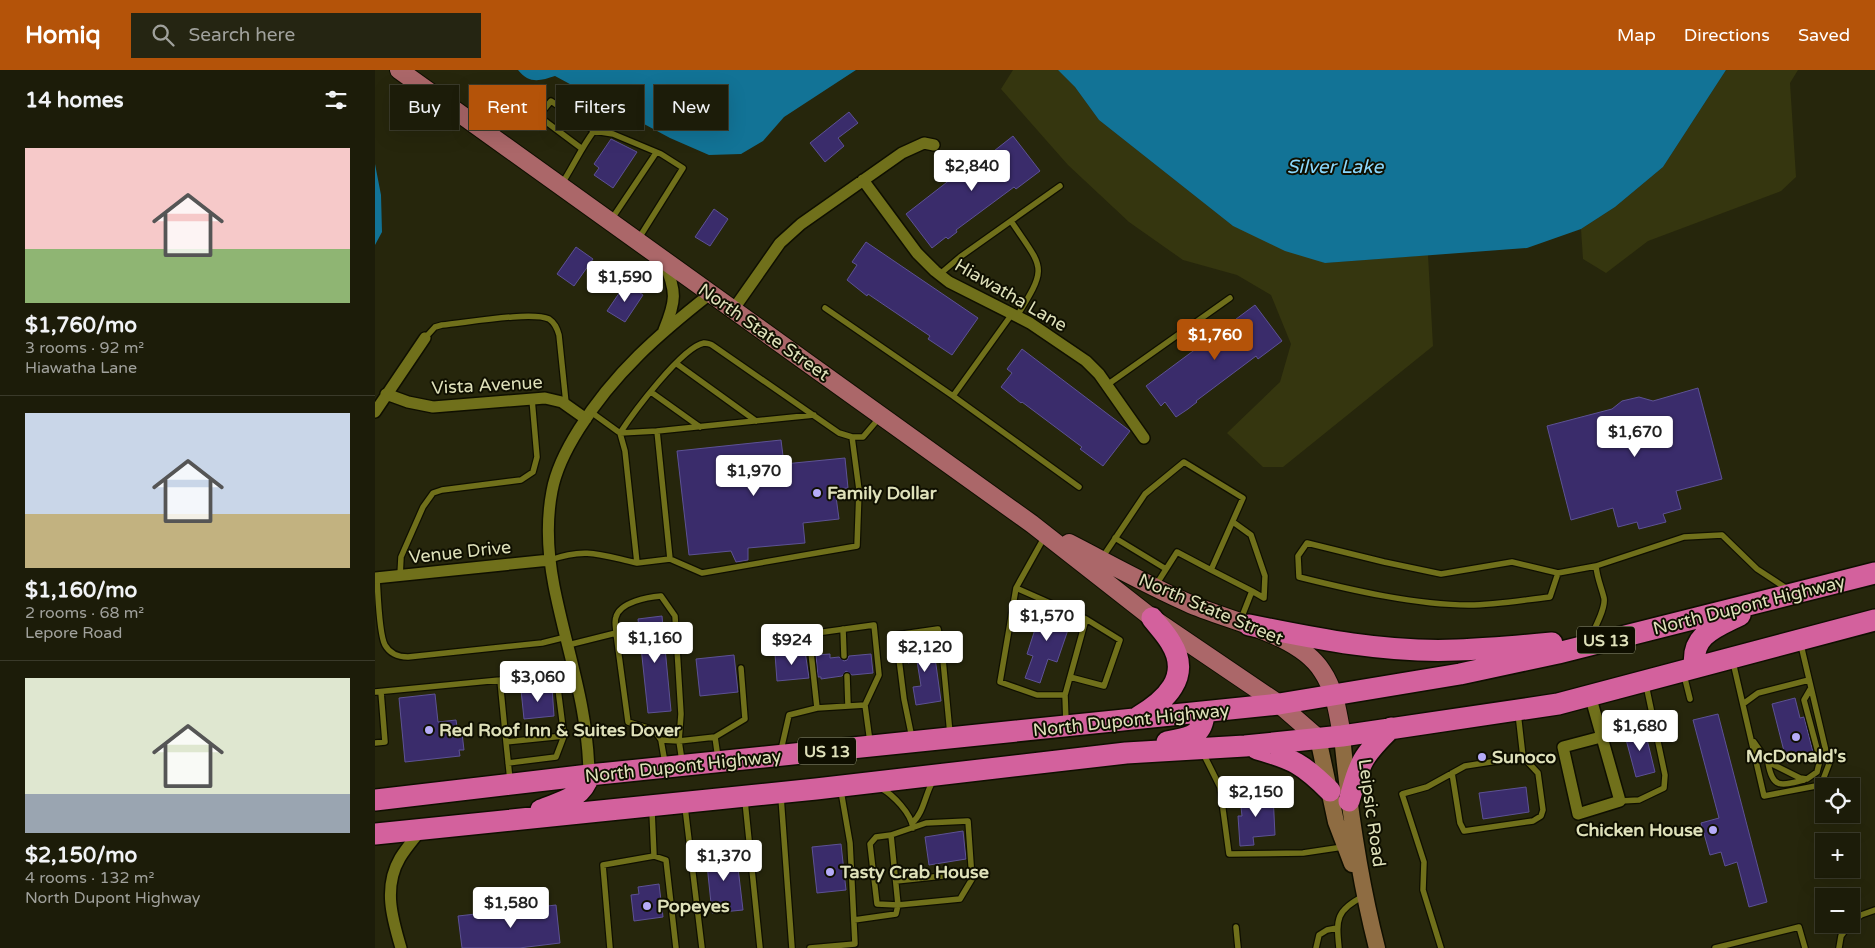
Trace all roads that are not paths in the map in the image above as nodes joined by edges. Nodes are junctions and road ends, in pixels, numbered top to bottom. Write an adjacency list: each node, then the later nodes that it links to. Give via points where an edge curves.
1 (399, 70): 7 (main road, North State Street)
2 (594, 131): 4 (lane); 4 (lane, via 551,101 542,112 541,118); 5 (lane, via 613,134)
3 (934, 145): 6 (street, via 924,144 902,153)
4 (581, 148): 7 (lane)
5 (656, 152): 10 (lane); 11 (lane, via 683,168)
6 (863, 180): 13 (street, Hiawatha Lane, via 917,253); 17 (street, via 780,243)
7 (560, 186): 10 (main road, North State Street)
8 (1060, 186): 9 (lane)
9 (1011, 220): 13 (lane); 18 (lane, via 1038,261 1040,272 1035,287)
10 (609, 222): 11 (main road, North State Street)
11 (637, 242): 12 (main road, North State Street)
12 (664, 260): 14 (main road, North State Street); 19 (street, via 674,298)
13 (939, 274): 18 (street, Hiawatha Lane)
14 (710, 294): 17 (main road, North State Street); 19 (street)
15 (1231, 298): 22 (lane)
16 (825, 308): 25 (lane)
17 (733, 310): 31 (main road, North State Street)
18 (1015, 315): 22 (street, Hiawatha Lane, via 1086,361); 25 (lane)
19 (663, 331): 29 (street, via 626,367)
20 (425, 338): 24 (street); 27 (lane, via 435,327 443,325 534,316 549,320 559,335)
21 (677, 364): 23 (lane); 30 (lane, via 693,349 705,343 712,344); 32 (lane)
22 (1107, 385): 37 (street, Hiawatha Lane)
23 (651, 392): 33 (lane); 35 (lane)
24 (386, 394): 26 (street, Vista Avenue, via 433,408); 28 (street)
25 (953, 396): 38 (lane)
26 (532, 399): 27 (street, Vista Avenue, via 554,399); 51 (lane, via 537,457 533,472 521,480 433,493 423,507 401,556)
27 (567, 404): 29 (street, Vista Avenue)
28 (375, 412)
29 (588, 415): 35 (lane); 44 (street, via 564,456 552,490 548,524)
30 (814, 415): 32 (lane); 36 (lane, via 839,433)
31 (882, 416): 36 (lane, via 863,437); 40 (main road, North State Street)
32 (756, 421): 33 (lane)
33 (700, 427): 34 (lane)
34 (657, 431): 35 (lane); 42 (lane)
35 (620, 433): 45 (lane, via 625,451)
36 (852, 437): 42 (lane, via 859,490 857,546 702,573)
37 (1144, 438)
38 (1079, 487)
39 (1233, 522): 41 (lane, via 1243,498 1184,462 1145,494); 48 (lane); 55 (lane, via 1251,536 1265,576 1264,598)
40 (1039, 529): 43 (main road, North State Street); 54 (lane); 58 (main road, North State Street)
41 (1115, 538): 43 (lane); 47 (lane)
42 (670, 559): 45 (lane)
43 (1101, 559): 53 (main road, North State Street)
44 (550, 560): 45 (lane, via 587,552); 51 (street, Venue Drive); 67 (street)
45 (637, 563)
46 (1596, 566): 49 (lane); 56 (lane, via 1684,537 1721,535 1757,569); 65 (lane, via 1605,600)
47 (1166, 569): 48 (lane, via 1177,552); 53 (lane)
48 (1211, 570): 55 (lane)
49 (1559, 573): 49 (lane, via 1512,562 1441,574 1307,543 1298,556 1299,578 1423,602 1470,605 1550,597)
50 (1875, 573): 56 (highway, North Dupont Highway / US 13)
51 (400, 576): 52 (street, Venue Drive)
52 (376, 578): 67 (lane, via 383,640 392,653 408,657)
53 (1155, 586): 61 (main road, North State Street, via 1195,606)
54 (1016, 588): 59 (lane); 82 (lane, via 1000,682 1037,695)
55 (1252, 591): 61 (lane)
56 (1795, 593): 57 (highway, North Dupont Highway / US 13)
57 (1766, 600): 64 (highway, North Dupont Highway / US 13); 71 (highway, via 1709,632 1696,646)
58 (1152, 618): 85 (main road, North State Street); 92 (highway, via 1171,643 1177,658 1177,672 1166,697)
59 (1086, 619): 75 (lane); 75 (lane, via 1121,640 1104,686)
60 (1875, 620): 66 (highway, North Dupont Highway / US 13)
61 (1245, 624): 65 (highway, via 1321,640 1411,649 1456,650); 81 (main road, North State Street, via 1289,643 1307,655 1322,670)
62 (843, 629): 68 (lane); 87 (lane, via 874,625 879,675); 89 (lane, via 809,634)
63 (616, 633): 67 (lane); 102 (lane, via 628,722 655,730); 103 (lane, via 615,617 621,609 649,597 661,596 675,616 681,714)
64 (1615, 638): 65 (highway); 81 (highway, North Dupont Highway / US 13, via 1460,674)
65 (1589, 640)
66 (1799, 640): 69 (highway, North Dupont Highway / US 13); 78 (lane)
67 (567, 641): 72 (street)
68 (844, 656)
69 (1732, 657): 71 (highway, North Dupont Highway / US 13); 86 (lane)
70 (741, 668): 98 (lane, via 745,719)
71 (1689, 668): 77 (highway, North Dupont Highway / US 13); 84 (lane)
72 (575, 669): 73 (lane); 118 (street, via 587,732)
73 (556, 673): 76 (lane); 95 (lane)
74 (847, 676): 88 (lane)
75 (1070, 677): 82 (lane)
76 (500, 680): 80 (lane); 104 (lane)
77 (1645, 680): 83 (highway, North Dupont Highway / US 13); 129 (lane, via 1665,774 1664,788 1639,800)
78 (1809, 680): 79 (lane); 86 (lane, via 1758,693)
79 (1811, 688): 101 (lane, via 1829,764 1821,785 1764,796); 120 (lane, via 1804,700 1820,760 1817,772)
80 (378, 692): 106 (lane, via 385,742)
81 (1334, 694): 85 (highway, North Dupont Highway / US 13); 96 (main road, North State Street)
82 (1065, 695): 93 (lane)
83 (1589, 695): 90 (highway, North Dupont Highway / US 13); 97 (street)
84 (1690, 699)
85 (1279, 704): 91 (highway, North Dupont Highway / US 13); 100 (main road, North State Street)
86 (1743, 704): 101 (lane)
87 (865, 705): 88 (lane); 108 (lane)
88 (848, 706): 89 (lane)
89 (817, 708): 111 (lane, via 789,715)
90 (1518, 711): 94 (highway, North Dupont Highway / US 13); 112 (lane)
91 (1204, 712): 92 (highway, North Dupont Highway / US 13); 110 (highway, via 1200,729 1194,735)
92 (1135, 719): 93 (highway, North Dupont Highway / US 13)
93 (1066, 726): 99 (highway, North Dupont Highway / US 13)
94 (1391, 728): 96 (highway, North Dupont Highway / US 13); 128 (highway, via 1359,766)
95 (564, 736): 104 (lane); 113 (lane, via 556,757)
96 (1342, 736): 100 (highway, North Dupont Highway / US 13); 128 (street, Leipsic Road)
97 (1601, 736): 129 (street); 129 (street, via 1563,747 1578,814)
98 (715, 737): 103 (lane); 114 (lane)
99 (951, 738): 105 (highway, North Dupont Highway / US 13); 105 (lane, via 938,629 896,635)
100 (1318, 738): 107 (highway, North Dupont Highway / US 13); 124 (street, Leipsic Road)
101 (1751, 739): 115 (lane)
102 (661, 740): 103 (lane); 116 (lane)
103 (679, 741): 116 (lane)
104 (507, 742): 113 (lane)
105 (913, 742): 108 (highway, North Dupont Highway / US 13)
106 (375, 743)
107 (1245, 746): 109 (highway, North Dupont Highway / US 13); 124 (highway, via 1300,764)
108 (871, 747): 111 (highway, North Dupont Highway / US 13)
109 (1201, 749): 110 (highway, North Dupont Highway / US 13); 137 (lane, via 1220,787 1229,854 1303,854)
110 (1126, 754): 119 (highway, North Dupont Highway / US 13)
111 (780, 756): 114 (highway, North Dupont Highway / US 13)
112 (1523, 757): 117 (lane, via 1465,766); 117 (lane, via 1538,773 1543,810 1541,816 1533,821 1466,832 1461,828)
113 (508, 762): 122 (lane)
114 (718, 762): 116 (highway, North Dupont Highway / US 13)
115 (1767, 762): 120 (lane); 120 (lane, via 1775,783 1783,785)
116 (674, 767): 118 (highway, North Dupont Highway / US 13)
117 (1452, 773): 160 (lane, via 1427,787 1402,794 1424,862 1423,890)
118 (589, 775): 122 (highway, North Dupont Highway / US 13); 132 (highway, via 585,786 576,795)
119 (937, 775): 121 (highway, North Dupont Highway / US 13); 133 (lane)
120 (1807, 780)
121 (872, 783): 123 (highway, North Dupont Highway / US 13); 133 (lane, via 895,800)
122 (510, 784): 127 (highway, North Dupont Highway / US 13)
123 (840, 787): 125 (highway, North Dupont Highway / US 13); 145 (lane, via 850,843)
124 (1329, 791): 137 (street, Leipsic Road)
125 (781, 793): 126 (highway, North Dupont Highway / US 13); 154 (lane)
126 (744, 796): 130 (highway, North Dupont Highway / US 13); 153 (lane)
127 (375, 800)
128 (1349, 801): 141 (street, Leipsic Road)
129 (1619, 801)
130 (684, 802): 131 (highway, North Dupont Highway / US 13); 152 (lane)
131 (651, 806): 132 (highway, North Dupont Highway / US 13); 138 (lane)
132 (520, 818): 134 (highway, North Dupont Highway / US 13)
133 (913, 825): 136 (lane); 142 (lane, via 968,821 972,880 960,899)
134 (421, 830): 135 (highway, North Dupont Highway / US 13); 149 (street, via 400,858 392,876 390,900)
135 (375, 834)
136 (891, 836): 140 (lane); 142 (lane, via 876,837 870,844 877,904)
137 (1345, 846): 141 (street, Leipsic Road)
138 (655, 856): 150 (lane, via 603,865); 151 (lane, via 666,860)
139 (952, 875): 140 (lane)
140 (896, 881): 142 (lane)
141 (1364, 896): 147 (lane, via 1344,908); 159 (street, Leipsic Road)
142 (899, 905): 145 (lane, via 895,914)
143 (1875, 910): 144 (lane)
144 (1860, 916)
145 (854, 920): 155 (lane, via 855,944)
146 (1236, 927): 156 (lane)
147 (1337, 928): 157 (lane, via 1319,935); 158 (lane)
148 (1843, 933): 163 (lane)
149 (401, 948)
150 (610, 948)
151 (676, 948)
152 (701, 948)
153 (760, 948)
154 (793, 948)
155 (810, 948)
156 (1238, 948)
157 (1316, 948)
158 (1339, 948)
159 (1377, 948)
160 (1441, 948)
161 (1715, 948): 162 (lane, via 1799,927)
162 (1805, 948)
163 (1839, 948)

